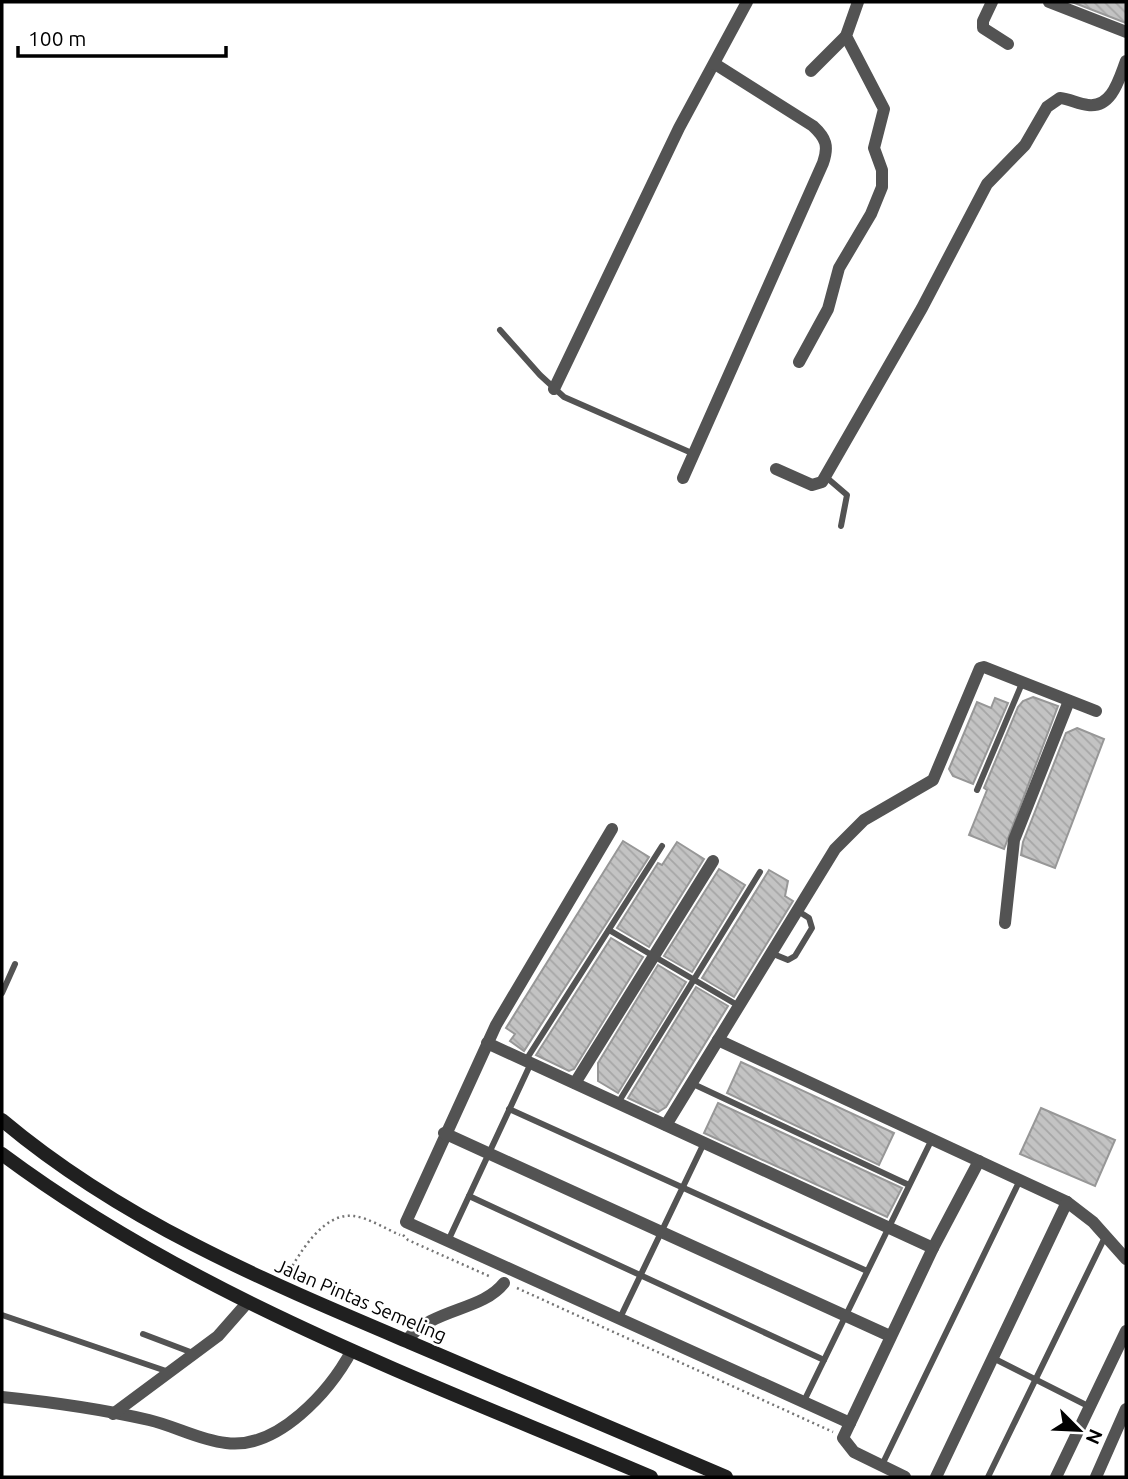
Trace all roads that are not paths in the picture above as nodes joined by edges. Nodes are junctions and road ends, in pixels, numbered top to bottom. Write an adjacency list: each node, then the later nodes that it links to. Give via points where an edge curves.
1 (747, 2): 9 (street)
2 (858, 2): 6 (street)
3 (992, 2): 7 (street, via 983,28)
4 (1049, 2): 5 (street)
5 (1126, 32)
6 (846, 36): 10 (street); 12 (street, via 884,109 874,148 882,187 839,268 828,309)
7 (1008, 44)
8 (1126, 61): 16 (street, via 1112,93 1101,104 1060,98 1047,107 1025,145 990,178)
9 (715, 64): 13 (street, via 674,138); 14 (street, via 813,126 827,145)
10 (811, 71)
11 (500, 330): 13 (lane)
12 (799, 362)
13 (554, 389): 14 (lane)
14 (694, 454): 17 (street)
15 (776, 469): 16 (street, via 812,485)
16 (826, 477): 18 (lane, via 847,495)
17 (683, 478)
18 (841, 526)
19 (1023, 681): 20 (street); 22 (lane); 27 (street, via 979,668 933,780 853,829)
20 (1069, 701): 21 (street); 28 (street, via 1013,840)
21 (1096, 711)
22 (977, 790)
23 (612, 829): 37 (street)
24 (662, 846): 29 (lane)
25 (713, 861): 31 (street)
26 (760, 872): 33 (lane)
27 (797, 910): 30 (street); 30 (lane, via 809,918 812,928 806,940 788,960)
28 (1005, 923)
29 (609, 930): 31 (lane); 38 (lane)
30 (771, 953): 35 (street)
31 (653, 955): 33 (lane); 39 (street)
32 (15, 964): 34 (lane)
33 (694, 979): 35 (lane); 41 (lane)
34 (2, 993)
35 (739, 1006): 36 (street)
36 (718, 1040): 40 (street); 46 (street)
37 (487, 1043): 38 (street); 45 (street)
38 (528, 1062): 39 (street); 42 (lane)
39 (575, 1083): 41 (street)
40 (691, 1083): 44 (street); 52 (lane)
41 (617, 1103): 44 (street)
42 (509, 1109): 49 (lane); 53 (lane)
43 (2, 1119): 72 (main road, Jalan Pintas Semeling, via 126,1210 280,1287)
44 (666, 1125): 47 (street)
45 (444, 1133): 49 (street); 59 (street, via 406,1222)
46 (932, 1139): 50 (street); 52 (lane)
47 (704, 1143): 53 (lane); 56 (street)
48 (2, 1154): 65 (main road, via 101,1224)
49 (488, 1154): 54 (lane); 57 (street)
50 (979, 1161): 51 (street); 60 (street)
51 (1020, 1180): 55 (street); 86 (lane)
52 (909, 1185): 56 (lane)
53 (682, 1187): 57 (lane); 62 (lane)
54 (469, 1196): 59 (lane); 63 (lane)
55 (1067, 1202): 58 (street); 75 (street)
56 (888, 1227): 60 (street); 62 (lane)
57 (660, 1232): 63 (lane); 67 (street)
58 (1106, 1237): 61 (street); 78 (lane)
59 (448, 1241): 68 (street)
60 (933, 1248): 71 (street)
61 (1126, 1259)
62 (867, 1271): 67 (lane)
63 (640, 1275): 68 (lane); 76 (lane)
64 (505, 1283): 72 (street, via 491,1295 422,1325)
65 (247, 1303): 73 (main road); 74 (street)
66 (2, 1315): 77 (lane)
67 (845, 1316): 71 (street); 76 (lane)
68 (620, 1318): 80 (street)
69 (1126, 1332): 81 (street)
70 (143, 1334): 74 (lane)
71 (890, 1336): 84 (street)
72 (406, 1341): 88 (main road, Jalan Pintas Semeling)
73 (352, 1350): 83 (street, via 319,1395 268,1436 246,1444 226,1443); 87 (main road)
74 (195, 1354): 77 (street)
75 (993, 1358): 78 (lane); 90 (street)
76 (824, 1360): 80 (lane)
77 (169, 1371): 83 (street)
78 (1033, 1380): 81 (lane); 91 (lane)
79 (2, 1397): 83 (street)
80 (803, 1403): 84 (street)
81 (1090, 1407): 92 (street)
82 (1126, 1409): 85 (street)
83 (113, 1413)
84 (850, 1423): 86 (street, via 844,1438 849,1449)
85 (1108, 1446): 93 (street); 94 (street)
86 (881, 1466): 89 (street)
87 (651, 1477)
88 (726, 1477)
89 (905, 1477)
90 (936, 1477)
91 (988, 1477)
92 (1056, 1477)
93 (1088, 1477)
94 (1096, 1477)

